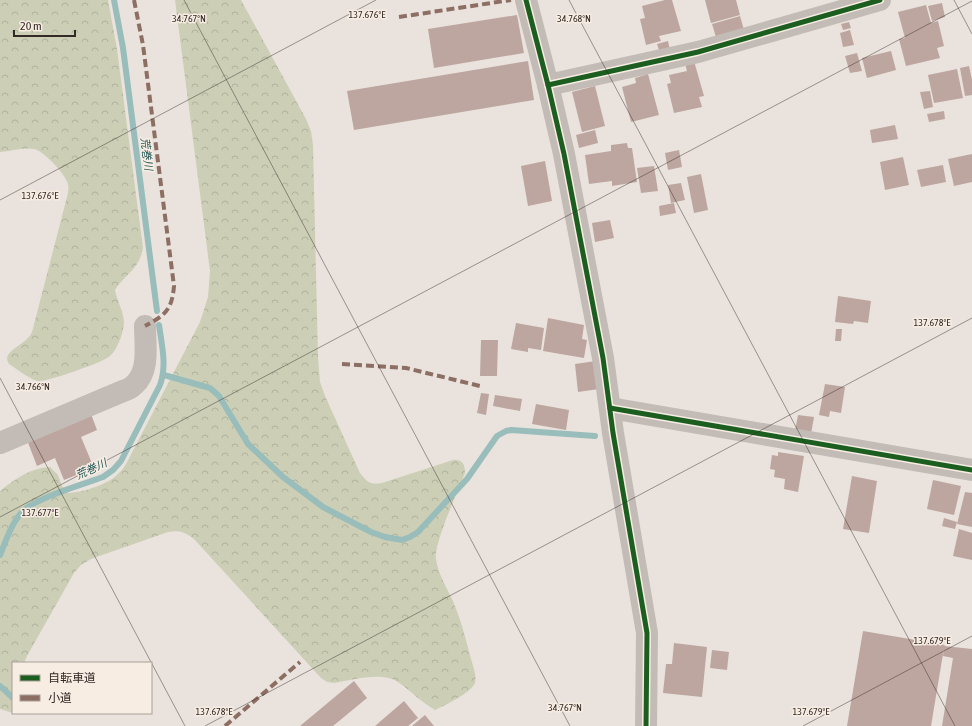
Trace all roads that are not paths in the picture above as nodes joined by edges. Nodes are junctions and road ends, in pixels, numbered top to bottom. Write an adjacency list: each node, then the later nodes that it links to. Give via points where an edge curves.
1 (526, 0): 3 (street)
2 (880, 0): 3 (street, via 698,52)
3 (548, 85): 5 (street, via 564,154 603,358)
4 (146, 326): 6 (street, via 145,364 142,376 134,385)
5 (610, 408): 7 (street); 8 (street, via 647,633)
6 (0, 443)
7 (972, 470)
8 (646, 726)

